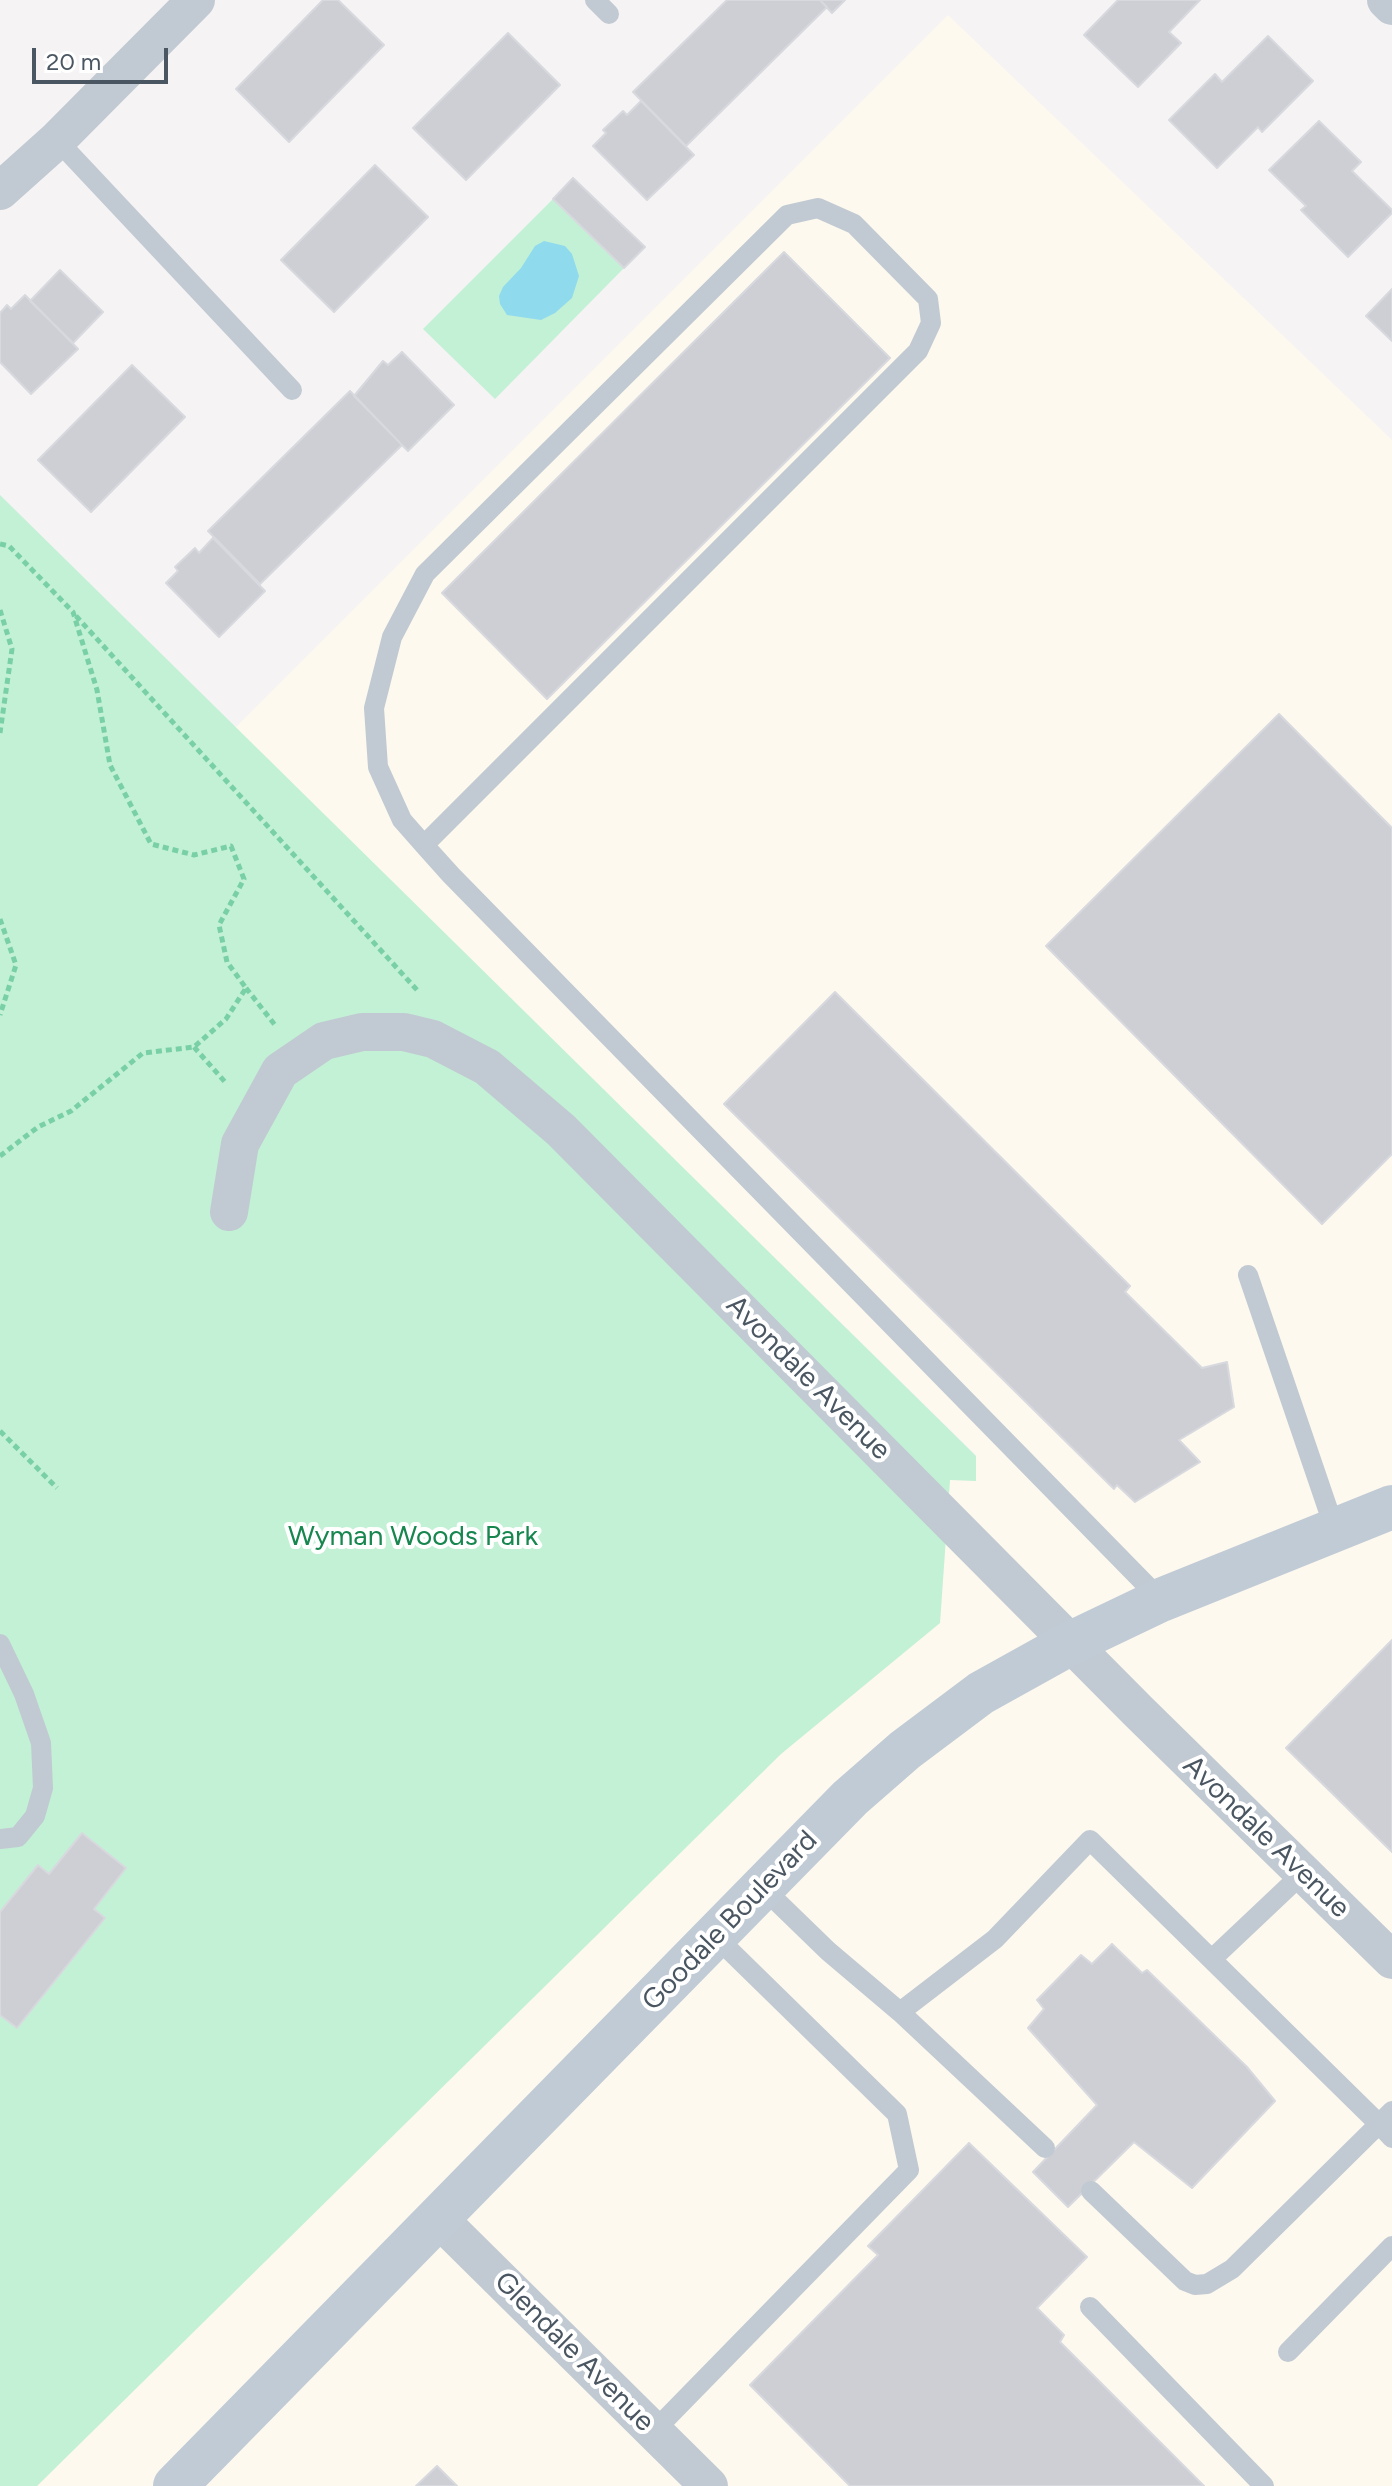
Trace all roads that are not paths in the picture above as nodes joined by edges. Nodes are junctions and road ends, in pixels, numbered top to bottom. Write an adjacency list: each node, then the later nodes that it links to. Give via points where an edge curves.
1 (196, 0): 4 (street)
2 (1386, 0): 3 (street)
3 (1392, 6)
4 (57, 140): 5 (street); 6 (lane)
5 (0, 191)
6 (292, 390)
7 (424, 845): 7 (lane, via 402,820 378,767 374,708 392,637 425,574 787,215 818,208 854,224 928,299 931,323 918,351); 12 (lane)
8 (229, 1212): 13 (street, Avondale Avenue, via 240,1144 280,1071 324,1041 362,1032 404,1032 433,1039 487,1067 561,1130)
9 (1248, 1275): 11 (lane)
10 (1392, 1507): 11 (main road, Goodale Boulevard)
11 (1335, 1530): 12 (main road, Goodale Boulevard)
12 (1161, 1600): 13 (main road, Goodale Boulevard)
13 (1071, 1643): 16 (street, Avondale Avenue); 17 (main road, Goodale Boulevard, via 981,1693 905,1750)
14 (0, 1644): 15 (lane, via 41,1743 43,1788 35,1816 18,1837)
15 (0, 1839)
16 (1303, 1873): 19 (lane); 20 (street, Avondale Avenue)
17 (762, 1887): 18 (main road, Goodale Boulevard); 21 (lane)
18 (715, 1936): 25 (main road, Goodale Boulevard); 29 (lane, via 897,2114 909,2170)
19 (1212, 1959): 21 (lane, via 1090,1840 995,1939); 22 (lane)
20 (1392, 1960)
21 (900, 2012): 23 (lane)
22 (1388, 2125): 24 (lane, via 1232,2269 1207,2284 1185,2281)
23 (1045, 2148)
24 (1091, 2191)
25 (438, 2218): 29 (street, Glendale Avenue); 30 (main road, Goodale Boulevard)
26 (1392, 2246): 28 (lane)
27 (1090, 2307): 32 (lane)
28 (1288, 2352)
29 (654, 2431): 31 (street, Glendale Avenue)
30 (175, 2486)
31 (709, 2486)
32 (1264, 2486)

